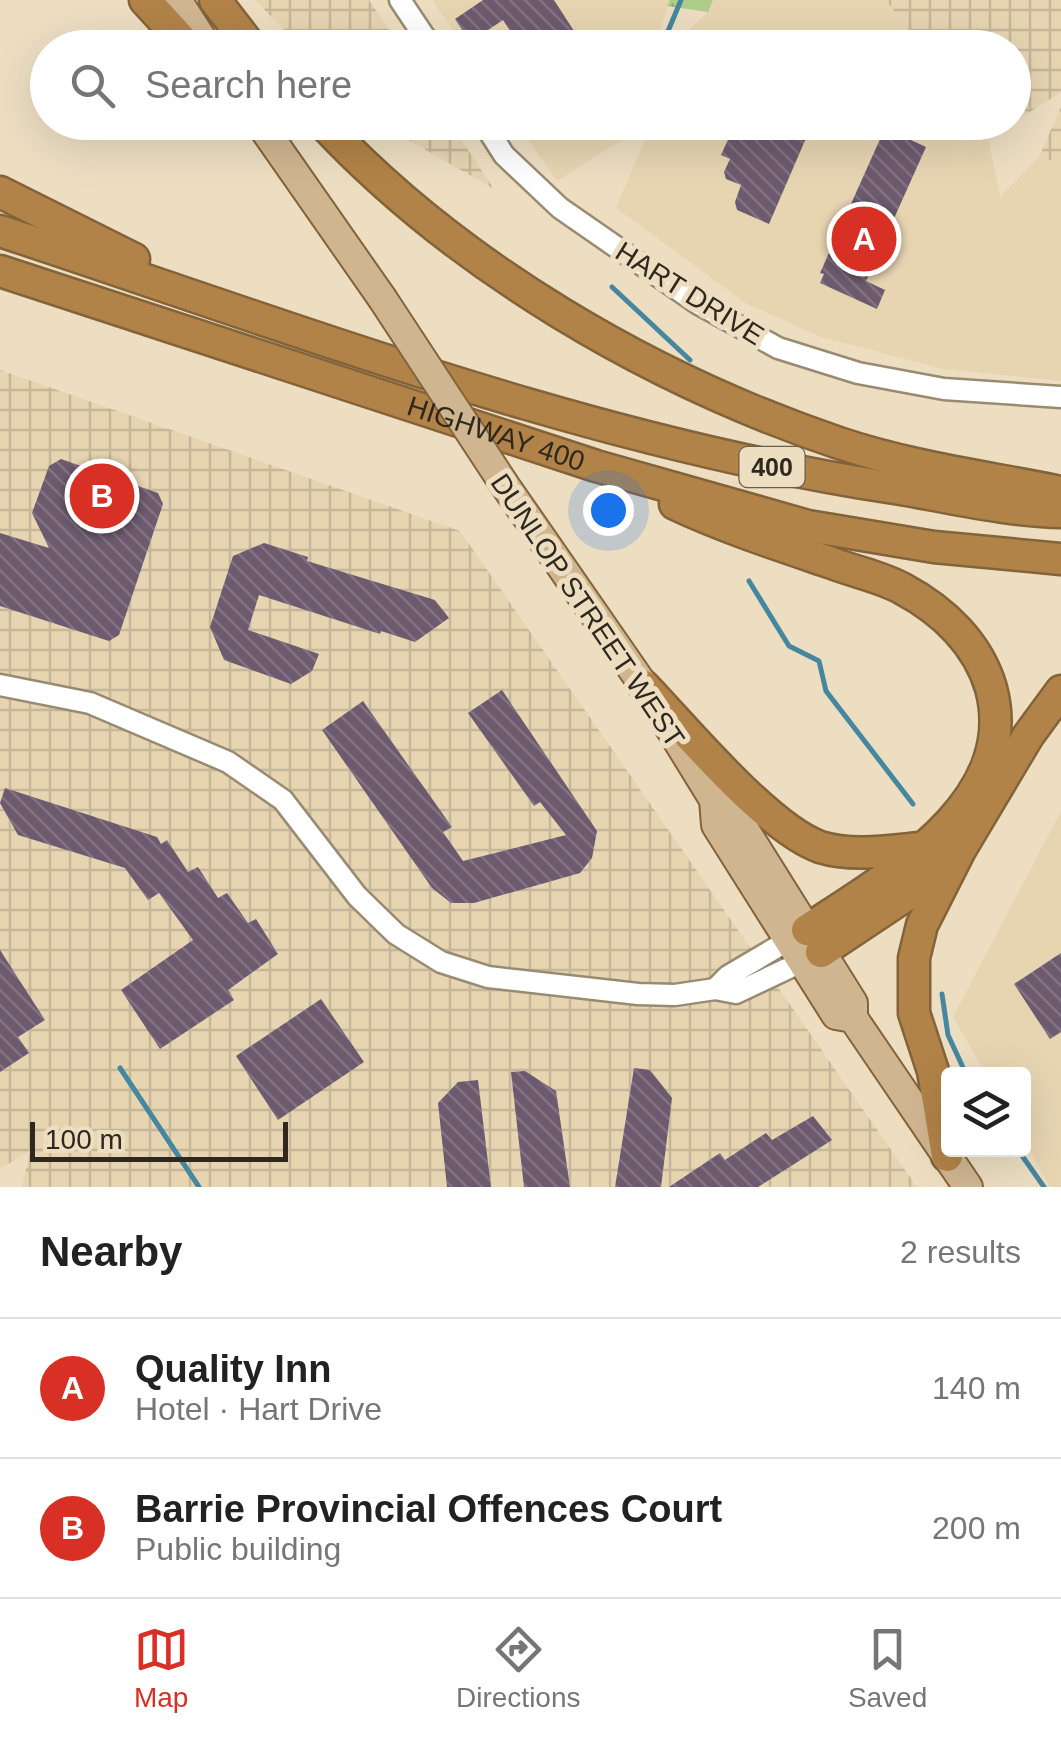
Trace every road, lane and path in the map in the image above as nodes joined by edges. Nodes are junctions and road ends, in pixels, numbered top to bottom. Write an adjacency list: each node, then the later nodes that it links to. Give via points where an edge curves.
1 (146, 0): 5 (highway)
2 (177, 0): 6 (main road)
3 (214, 0): 7 (highway)
4 (400, 0): 8 (street)
5 (172, 30)
6 (196, 30)
7 (238, 30)
8 (420, 30)
9 (272, 140): 22 (main road, DUNLOP STREET WEST, bridge)
10 (341, 140): 18 (highway, via 473,254 656,368 842,444)
11 (494, 140): 16 (street, HART DRIVE, via 560,208 697,304 778,348 858,373 944,389)
12 (0, 192): 15 (highway)
13 (0, 230): 15 (highway, HIGHWAY 400 / 400)
14 (0, 271): 17 (highway, HIGHWAY 400 / 400)
15 (212, 300): 19 (highway, HIGHWAY 400 / 400, via 678,447 806,474)
16 (1061, 396)
17 (596, 466): 20 (highway, HIGHWAY 400 / 400, via 808,526); 24 (highway, via 715,522 902,588 953,623 984,664 997,734 973,797)
18 (1061, 492)
19 (1061, 512)
20 (1061, 559)
21 (0, 685): 26 (street, via 90,702 228,762 282,800 357,896 396,934 441,962 488,976 675,995 715,989 728,976)
22 (644, 686): 24 (highway, via 784,827 820,846 853,852); 26 (main road, DUNLOP STREET WEST, via 714,800 734,813)
23 (1061, 691): 25 (highway)
24 (923, 848): 26 (highway)
25 (960, 850): 26 (highway, via 920,886); 27 (highway, via 922,925 914,958 914,1013)
26 (804, 946): 28 (main road, DUNLOP STREET WEST, via 853,1003 853,1018)
27 (941, 1120)
28 (941, 1147)
29 (948, 1157): 30 (main road, DUNLOP STREET WEST)
30 (968, 1187)

